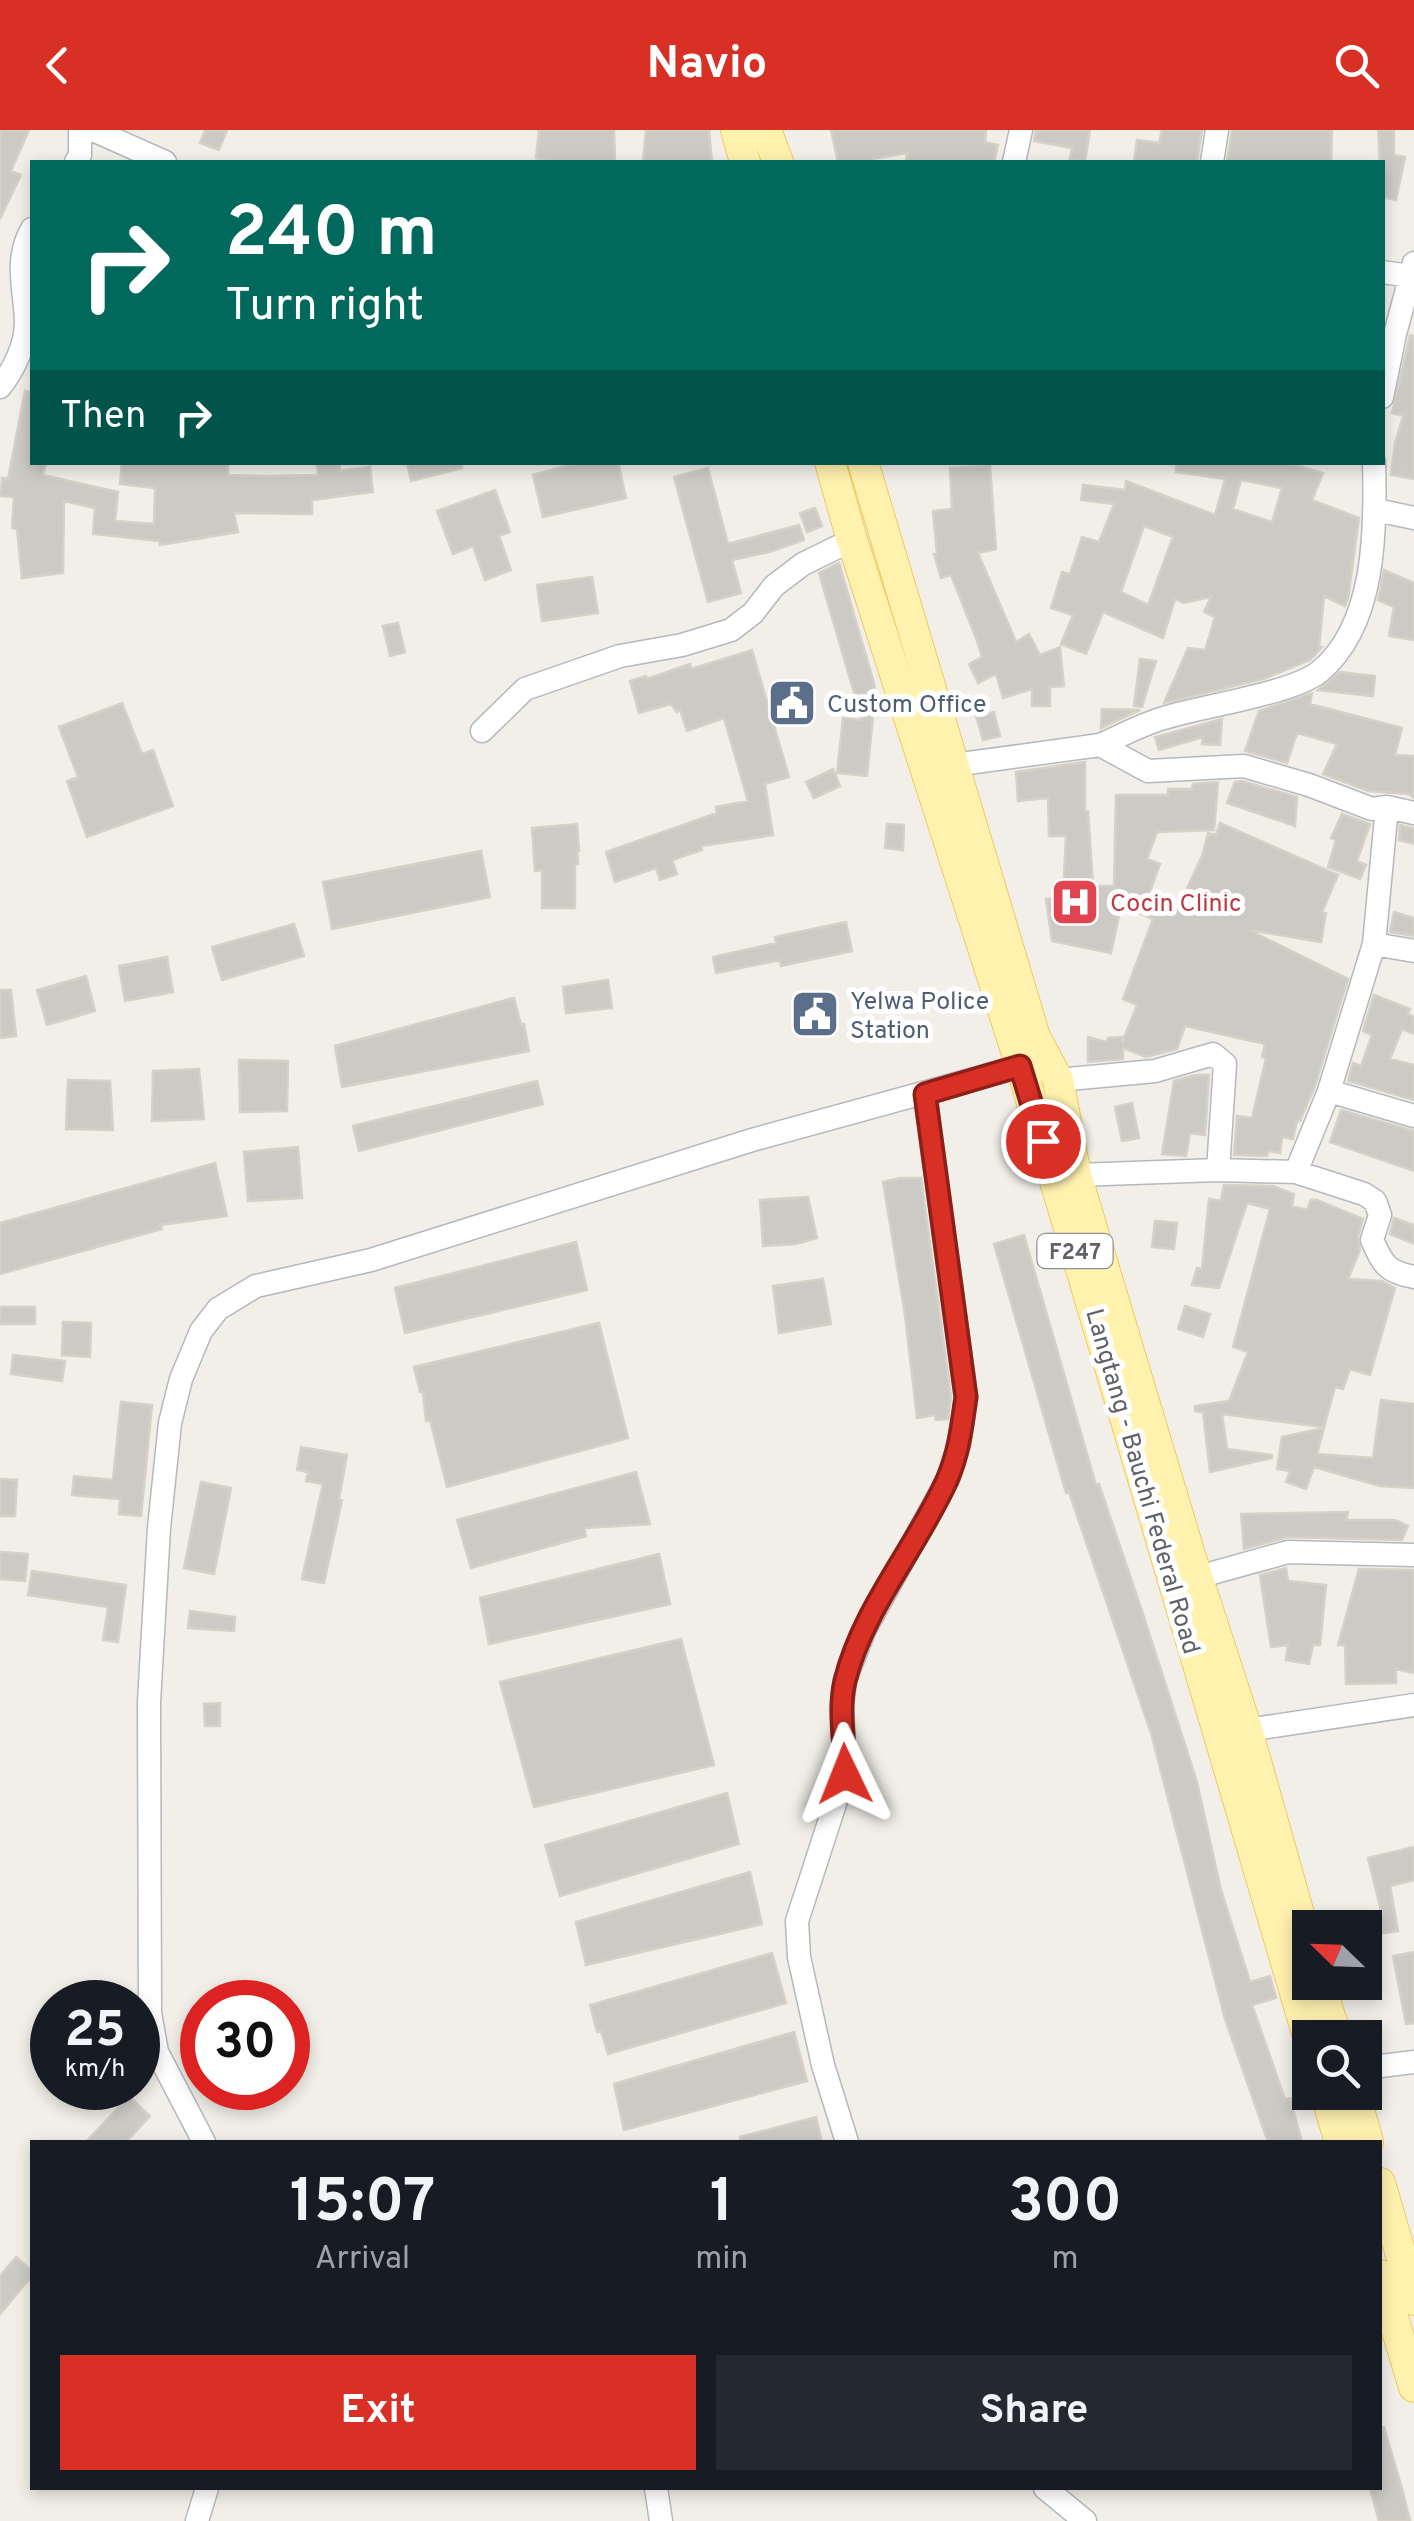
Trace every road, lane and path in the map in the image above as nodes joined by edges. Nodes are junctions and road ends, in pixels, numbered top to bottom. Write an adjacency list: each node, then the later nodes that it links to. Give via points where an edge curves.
1 (80, 130): 7 (street)
2 (93, 130): 8 (street)
3 (736, 130): 9 (main road)
4 (766, 130): 10 (main road)
5 (1021, 130): 11 (street)
6 (1217, 130): 12 (street)
7 (77, 160)
8 (160, 160)
9 (744, 160)
10 (777, 160)
11 (1014, 160)
12 (1212, 160)
13 (30, 234): 17 (street, via 21,259 26,325)
14 (1412, 270): 15 (street); 16 (street)
15 (1385, 272)
16 (1385, 384)
17 (0, 387)
18 (831, 465): 23 (main road, Langtang - Bauchi Federal Road / F247)
19 (864, 465): 26 (main road, F247)
20 (1374, 465): 21 (street)
21 (1376, 510): 22 (street); 25 (street, via 1366,587 1346,642 1318,673 1162,718)
22 (1414, 518)
23 (852, 540): 24 (street, via 802,564 731,630 620,656 525,689); 31 (main road, Langtang - Bauchi Federal Road / F247)
24 (482, 731)
25 (1100, 745): 26 (street); 27 (street, via 1148,771 1244,766 1372,809)
26 (954, 765): 32 (main road, F247, via 1035,1037)
27 (1388, 807): 28 (street); 29 (street)
28 (1414, 813)
29 (1374, 944): 30 (street); 33 (street)
30 (1414, 951)
31 (1020, 1066): 34 (street); 45 (main road, Langtang - Bauchi Federal Road / F247)
32 (1058, 1080): 36 (street, via 1154,1071 1218,1056 1225,1064); 38 (main road, F247)
33 (1329, 1090): 35 (street); 37 (street)
34 (925, 1094): 50 (street, via 752,1140 371,1260 256,1286 218,1309 201,1331 170,1424 149,1702 150,2013 157,2052); 51 (street, via 966,1397 959,1445 846,1680 845,1774 796,1921 823,2065)
35 (1414, 1116)
36 (1218, 1170): 37 (street); 38 (street)
37 (1296, 1172): 39 (street, via 1375,1201 1380,1215 1372,1240 1383,1264)
38 (1076, 1175): 41 (main road, F247)
39 (1414, 1278)
40 (1414, 1555): 41 (street, via 1288,1552)
41 (1198, 1578): 43 (main road, F247)
42 (1414, 1705): 43 (street)
43 (1247, 1730): 44 (main road, F247)
44 (1298, 1910)
45 (1303, 2020)
46 (1414, 2062): 47 (street)
47 (1382, 2066)
48 (1330, 2110): 52 (main road)
49 (1359, 2110): 53 (main road)
50 (203, 2140)
51 (846, 2140)
52 (1339, 2140)
53 (1367, 2140)
54 (1382, 2190): 56 (main road)
55 (1382, 2282): 57 (main road)
56 (1414, 2300)
57 (1414, 2387)
58 (206, 2490): 61 (street)
59 (656, 2490): 62 (street)
60 (1047, 2490): 63 (street)
61 (197, 2521)
62 (661, 2521)
63 (1086, 2521)

